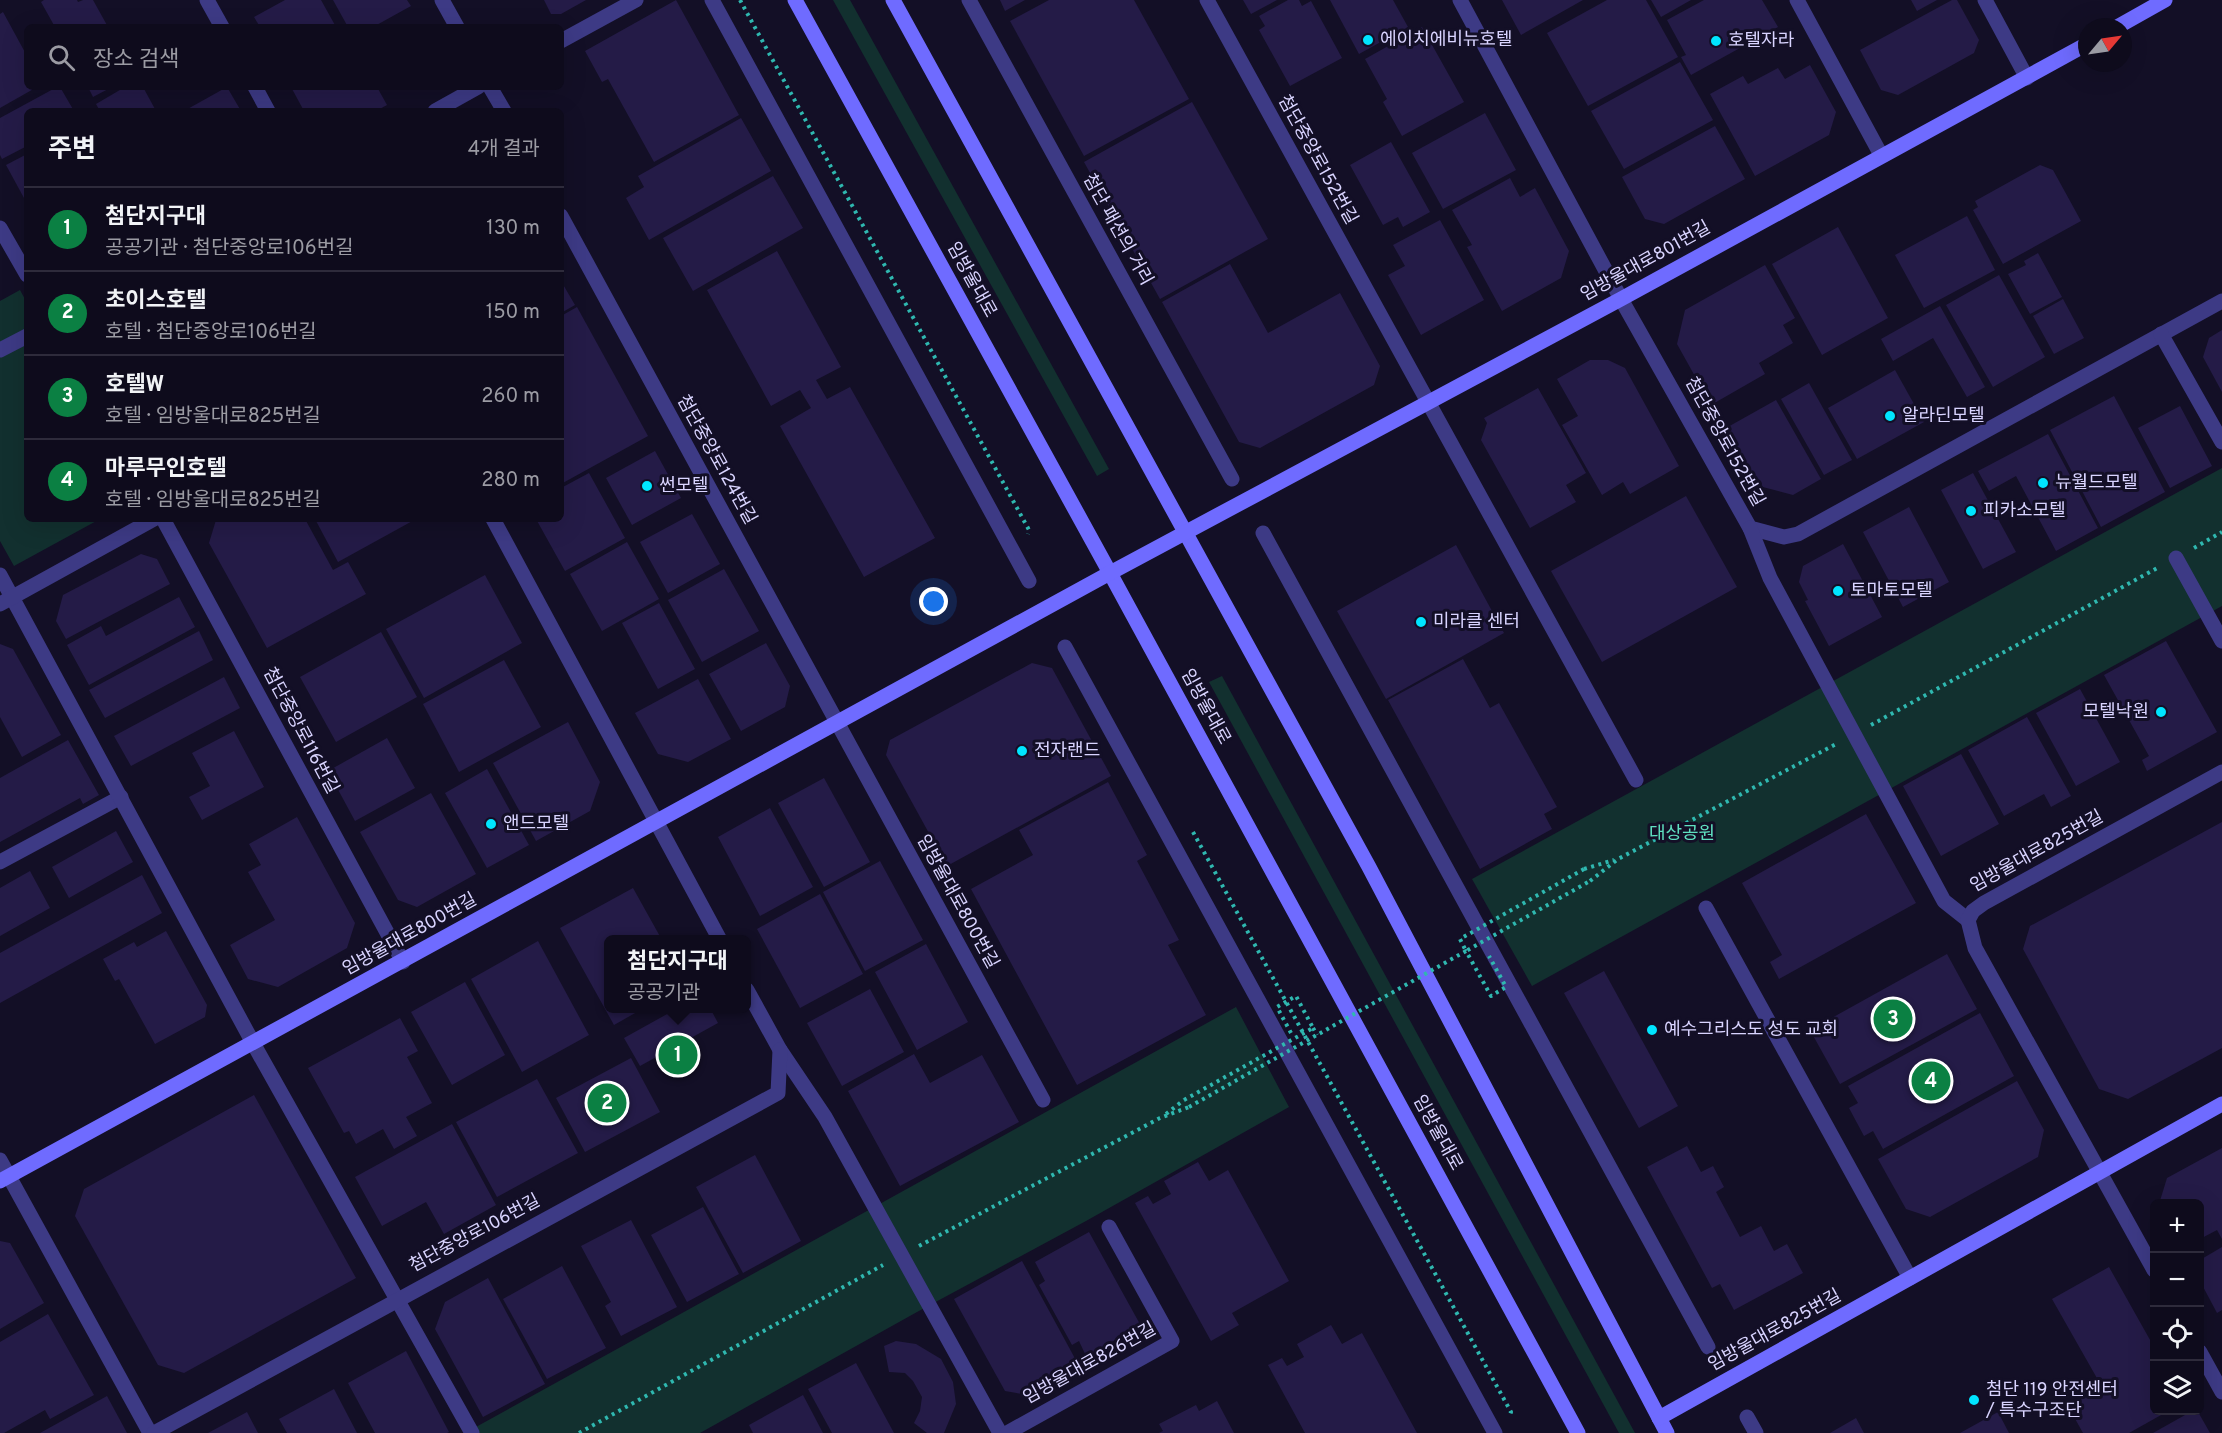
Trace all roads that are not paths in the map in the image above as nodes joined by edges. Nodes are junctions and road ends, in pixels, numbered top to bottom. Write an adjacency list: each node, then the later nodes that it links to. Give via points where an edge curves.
1 (207, 0): 14 (street)
2 (442, 0): 15 (street)
3 (636, 0): 16 (street)
4 (711, 0): 46 (street)
5 (795, 0): 44 (main road, 임방울대로)
6 (893, 0): 41 (main road)
7 (969, 0): 36 (street, 첨단 패션의 거리)
8 (1208, 0): 34 (street, 첨단중앙로152번길)
9 (1460, 0): 29 (street, 첨단중앙로152번길)
10 (1797, 0): 25 (street)
11 (1985, 0): 18 (street)
12 (2165, 0): 13 (main road)
13 (2132, 19)
14 (220, 24)
15 (455, 24)
16 (564, 39)
17 (2078, 49): 18 (main road, 임방울대로801번길)
18 (2027, 78): 25 (main road, 임방울대로801번길)
19 (257, 90): 22 (street)
20 (473, 90): 23 (street)
21 (492, 90): 24 (street)
22 (266, 108)
23 (440, 108)
24 (502, 108)
25 (1881, 155): 29 (main road, 임방울대로801번길)
26 (564, 221): 50 (street, 첨단중앙로124번길)
27 (0, 228): 28 (street)
28 (24, 270)
29 (1621, 299): 34 (main road, 임방울대로801번길); 40 (street, 첨단중앙로152번길)
30 (2222, 301): 31 (street, 첨단중앙로152번길)
31 (2162, 334): 35 (street); 40 (street, 첨단중앙로152번길, via 1798,534 1784,537)
32 (24, 338): 33 (street)
33 (0, 350)
34 (1428, 401): 41 (main road, 임방울대로801번길); 52 (street)
35 (2222, 442)
36 (1232, 479)
37 (149, 522): 47 (street)
38 (165, 522): 59 (street, 첨단중앙로116번길)
39 (495, 522): 54 (street)
40 (1750, 528): 57 (street, via 1770,578 1944,901)
41 (1186, 532): 44 (main road, 임방울대로800번길); 76 (main road, via 1369,867)
42 (1263, 533): 72 (street)
43 (2176, 558): 48 (street)
44 (1110, 573): 50 (main road, 임방울대로800번길); 82 (main road, 임방울대로)
45 (0, 575): 47 (street)
46 (1029, 581)
47 (6, 601): 53 (street)
48 (2222, 642)
49 (1065, 647): 81 (street)
50 (838, 723): 54 (main road, 임방울대로800번길); 63 (street, 임방울대로800번길)
51 (2222, 772): 57 (street, 임방울대로825번길, via 1991,899 1973,911)
52 (1636, 780)
53 (121, 797): 55 (street); 61 (street)
54 (656, 822): 58 (street); 59 (main road, 임방울대로800번길)
55 (0, 862)
56 (1706, 908): 70 (street)
57 (1968, 920): 66 (street, 임방울대로825번길, via 1975,948)
58 (718, 935)
59 (403, 962): 61 (main road, 임방울대로800번길)
60 (751, 997): 62 (street)
61 (253, 1043): 67 (main road, 임방울대로800번길); 71 (street)
62 (780, 1050): 71 (street, 첨단중앙로106번길, via 778,1093); 79 (street, via 825,1117)
63 (1043, 1100)
64 (2222, 1104): 66 (main road, 임방울대로825번길)
65 (0, 1160): 67 (street, 첨단중앙로106번길)
66 (2100, 1172): 69 (street, 임방울대로825번길); 70 (main road, 임방울대로825번길)
67 (4, 1179): 77 (street, 첨단중앙로106번길)
68 (1109, 1227): 80 (street, 임방울대로826번길, via 1172,1341)
69 (2150, 1263)
70 (1910, 1278): 76 (main road, 임방울대로825번길)
71 (397, 1299): 77 (street, 첨단중앙로106번길); 78 (street)
72 (1708, 1347)
73 (2204, 1361): 74 (street)
74 (2222, 1392)
75 (1747, 1417): 84 (street)
76 (1659, 1418): 83 (main road)
77 (152, 1433)
78 (472, 1433)
79 (1000, 1433)
80 (1007, 1433)
81 (1495, 1433)
82 (1578, 1433)
83 (1667, 1433)
84 (1756, 1433)

